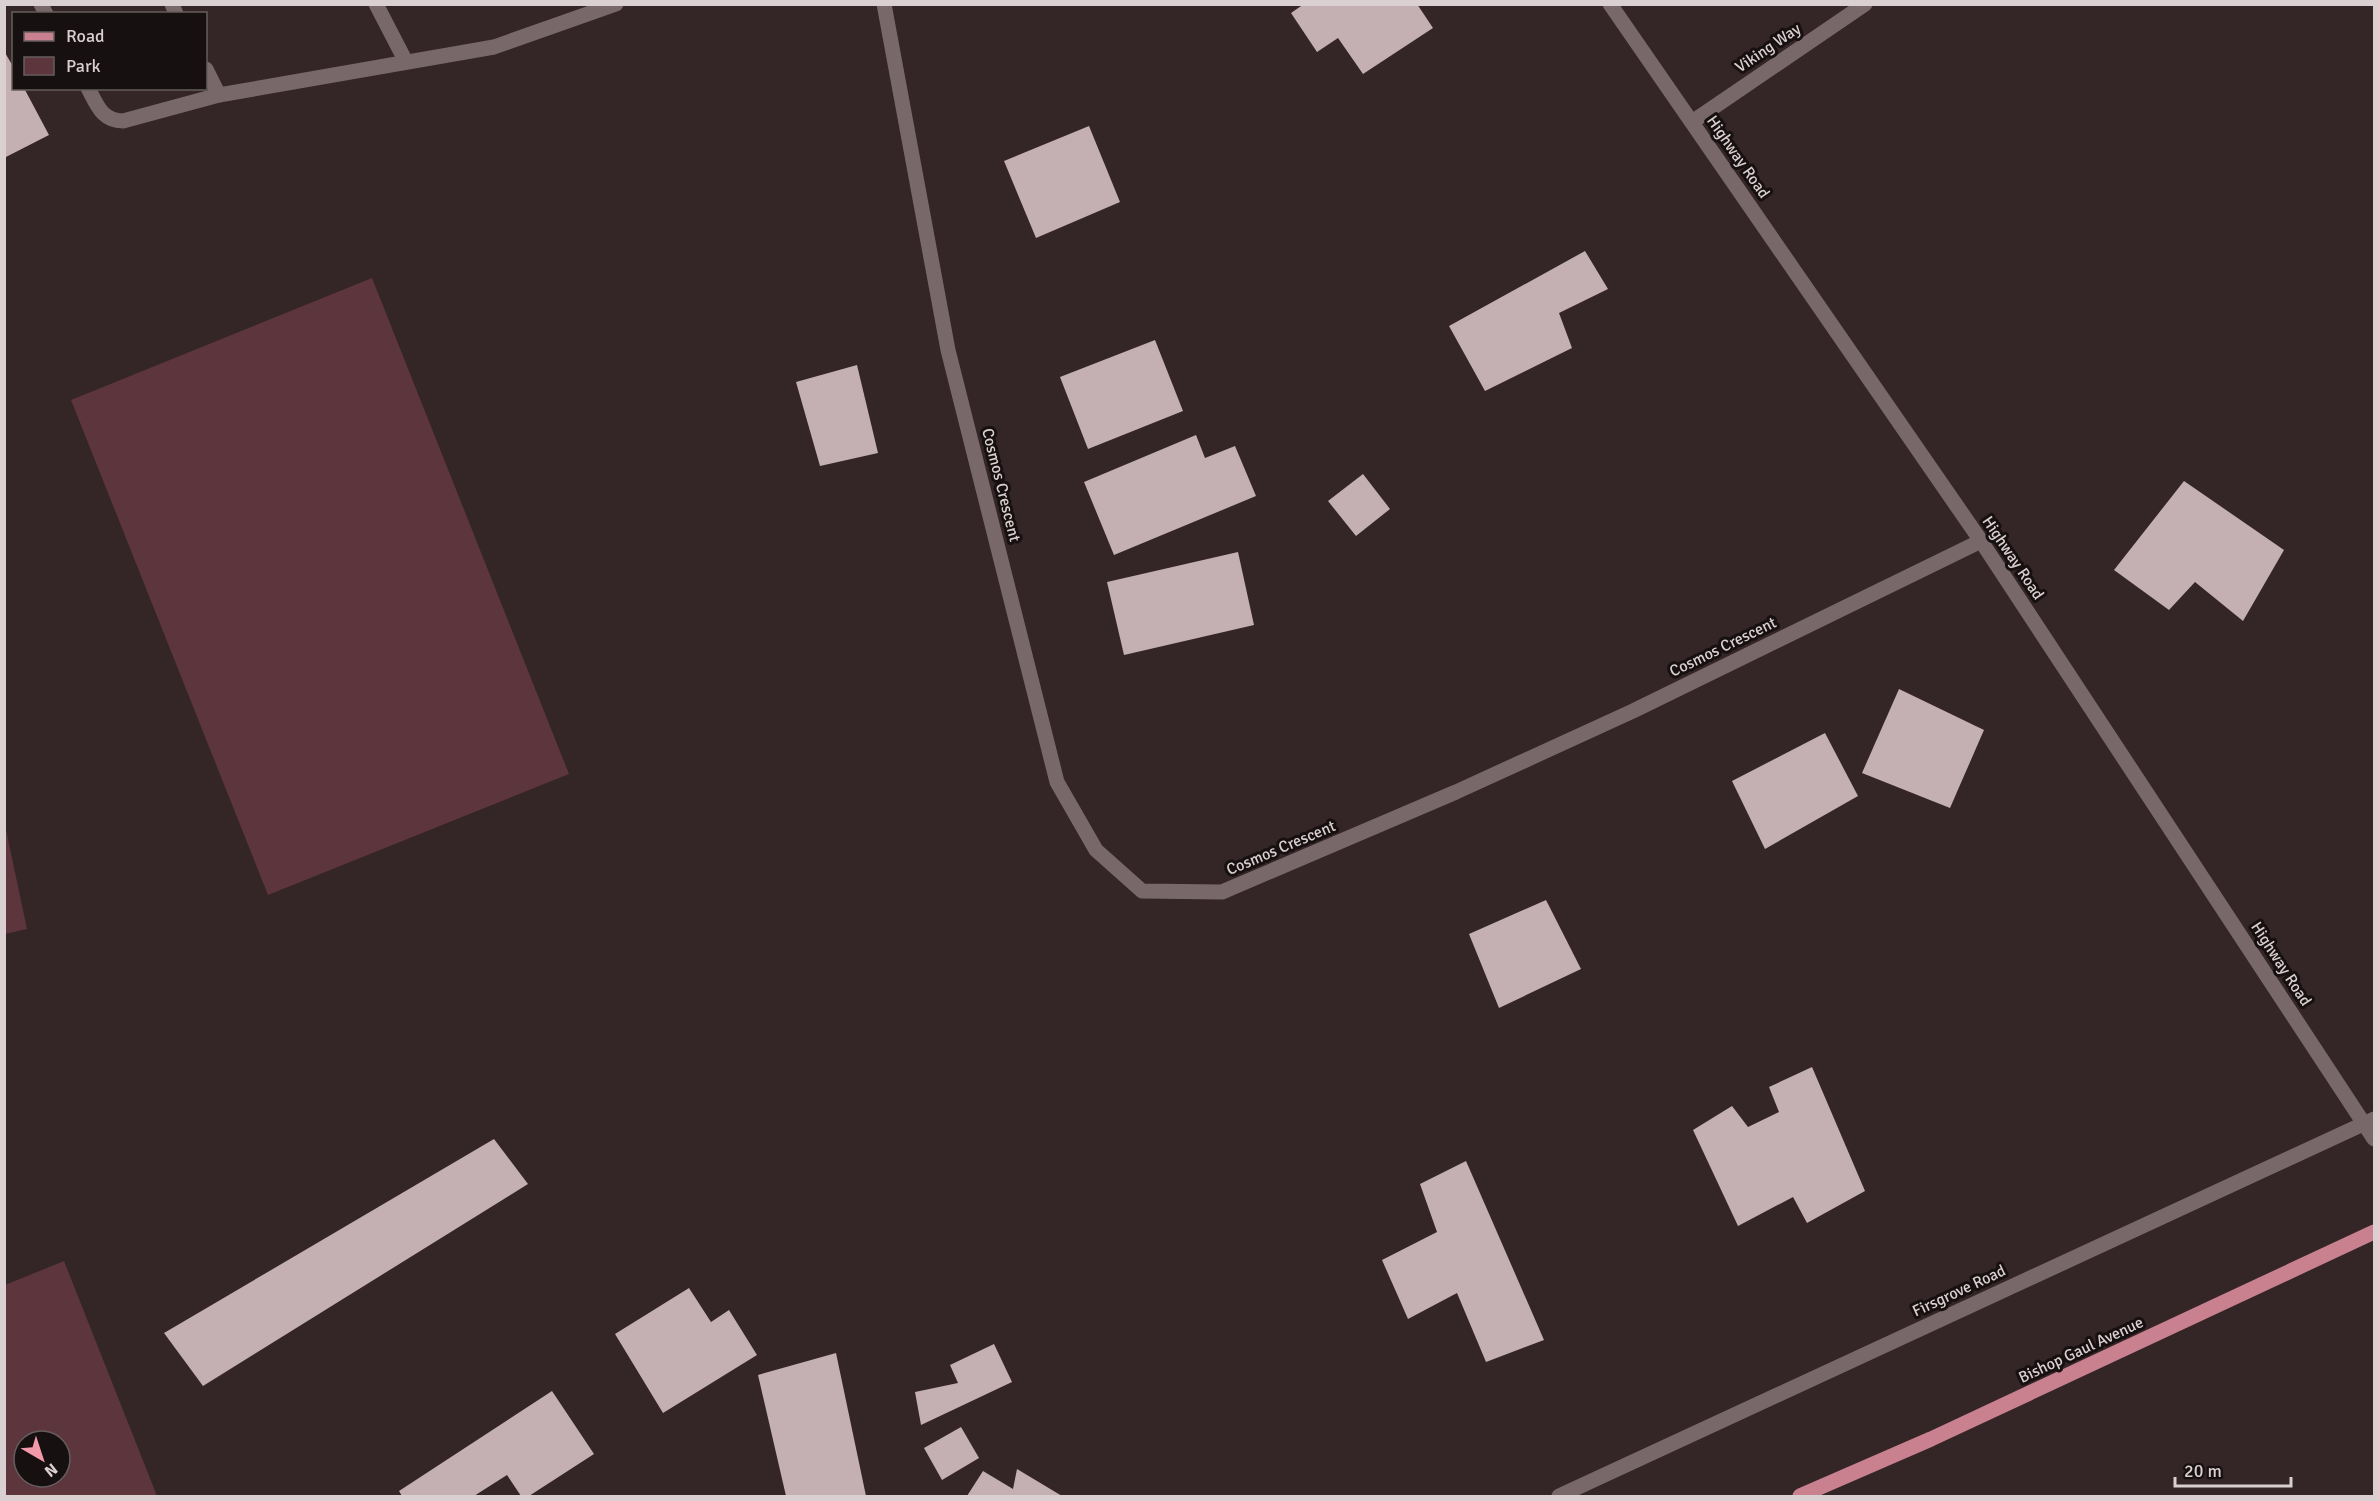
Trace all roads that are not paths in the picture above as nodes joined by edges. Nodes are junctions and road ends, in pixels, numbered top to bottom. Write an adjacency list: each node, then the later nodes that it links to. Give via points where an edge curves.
1 (376, 4): 6 (street)
2 (616, 4): 6 (street, via 494,47)
3 (884, 4): 11 (street, Cosmos Crescent, via 948,350 1057,782 1095,850 1142,891 1222,892 1633,711)
4 (1610, 4): 10 (street, Highway Road)
5 (1865, 4): 10 (street, Viking Way)
6 (405, 60): 9 (street)
7 (207, 71): 9 (street)
8 (89, 90): 9 (street, via 101,113 116,121)
9 (219, 95)
10 (1692, 122): 11 (street, Highway Road)
11 (1981, 541): 12 (street, Highway Road)
12 (2369, 1121): 13 (street, Highway Road); 15 (street, Firsgrove Road)
13 (2374, 1139)
14 (2374, 1232): 16 (main road, Bishop Gaul Avenue, via 1931,1440)
15 (1559, 1497)
16 (1800, 1497)

